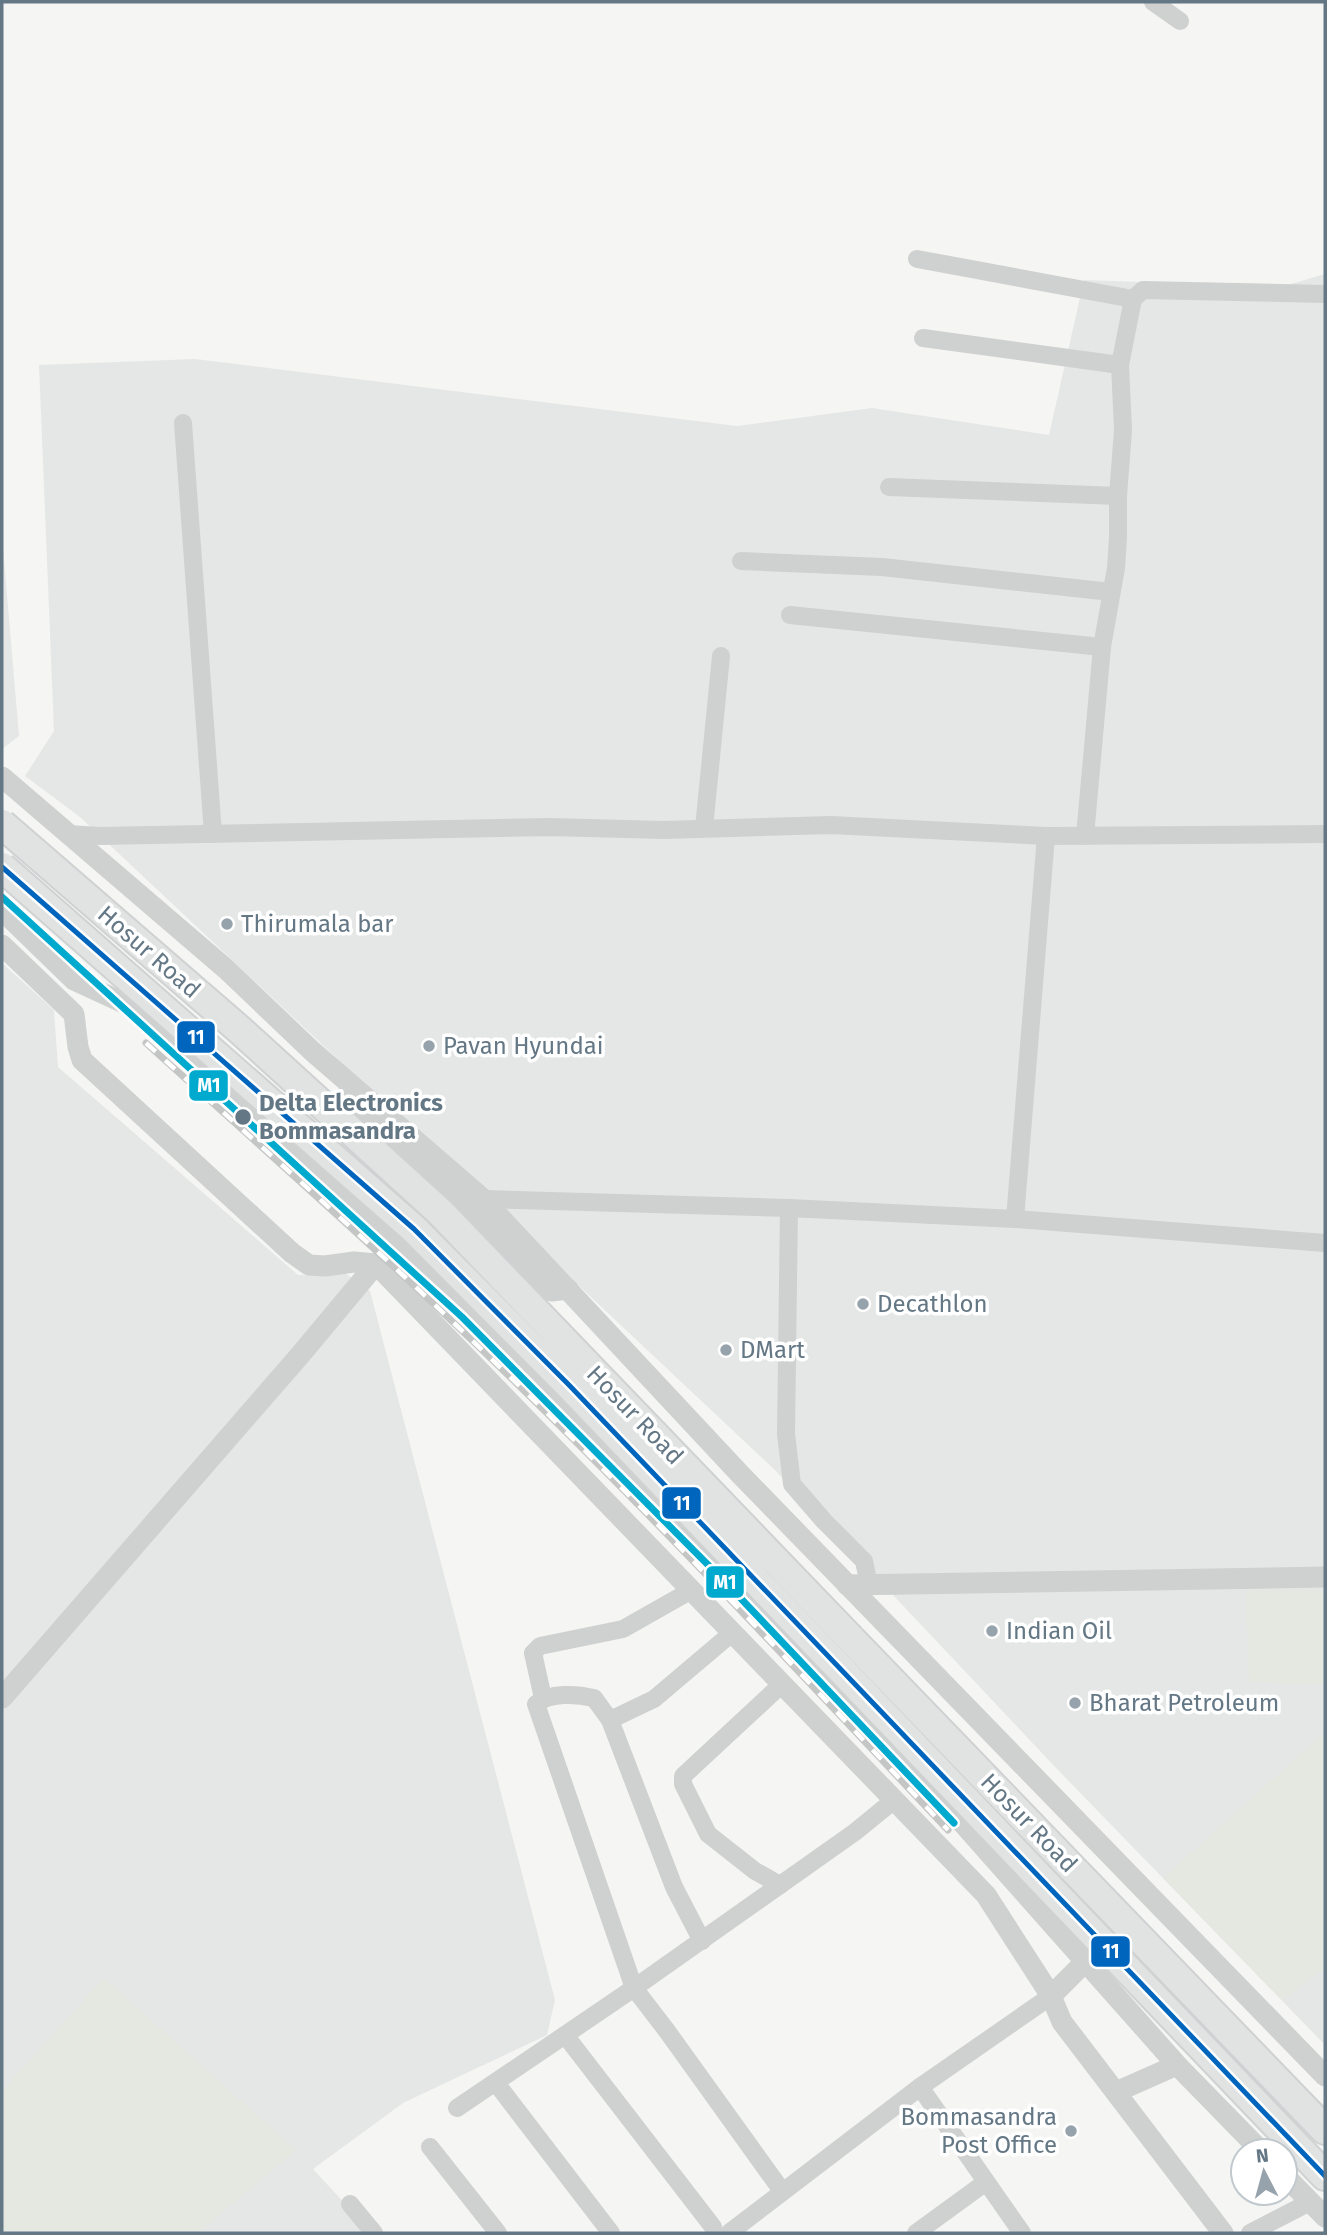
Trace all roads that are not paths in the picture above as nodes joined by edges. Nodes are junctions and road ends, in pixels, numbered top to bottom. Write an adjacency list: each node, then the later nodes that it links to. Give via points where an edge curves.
1 (1153, 2): 2 (street)
2 (1180, 21)
3 (917, 259): 5 (street)
4 (1325, 294): 5 (street, via 1143,290)
5 (1133, 299): 7 (street)
6 (923, 338): 7 (street)
7 (1120, 365): 10 (street, via 1124,430)
8 (183, 423): 20 (street)
9 (889, 486): 10 (street)
10 (1118, 496): 12 (street)
11 (741, 561): 12 (street, via 882,567)
12 (1111, 592): 14 (street)
13 (790, 615): 14 (street)
14 (1102, 647): 23 (street)
15 (721, 656): 18 (street)
16 (2, 777): 19 (street)
17 (2, 824): 60 (highway, Hosur Road, bridge, via 440,1212)
18 (704, 828): 20 (street); 22 (street, via 831,825)
19 (67, 834): 20 (street); 27 (street, via 226,969)
20 (213, 834)
21 (1325, 834): 23 (street)
22 (1046, 836): 23 (street); 29 (street)
23 (1085, 836)
24 (2, 867): 63 (highway, Hosur Road, bridge, via 414,1229 569,1385)
25 (2, 910): 31 (street, via 74,980 126,1004)
26 (2, 946): 32 (street, via 74,1014 82,1060 292,1253 309,1265)
27 (475, 1204): 28 (street); 31 (street); 33 (street); 34 (street)
28 (789, 1208): 29 (street); 38 (street, via 786,1434 792,1484 864,1561)
29 (1015, 1219): 30 (street)
30 (1325, 1243)
31 (399, 1246): 32 (street); 35 (street)
32 (376, 1264): 39 (street); 42 (street)
33 (529, 1275): 34 (street, via 541,1289); 35 (street)
34 (568, 1289): 37 (street)
35 (479, 1317): 46 (street, via 928,1784)
36 (1325, 1577): 38 (street)
37 (848, 1585): 38 (street); 55 (street)
38 (869, 1585)
39 (691, 1591): 40 (street); 43 (street, via 623,1629 540,1646 533,1653)
40 (732, 1633): 41 (street); 44 (street, via 654,1699)
41 (782, 1685): 45 (street); 47 (street, via 683,1776 708,1834)
42 (2, 1698)
43 (543, 1698): 44 (street, via 594,1698); 51 (street, via 536,1704)
44 (610, 1720): 49 (street, via 674,1887)
45 (893, 1801): 47 (street); 48 (street)
46 (1009, 1876): 48 (street); 50 (street)
47 (780, 1885): 49 (street)
48 (986, 1895): 52 (street)
49 (702, 1941): 51 (street)
50 (1085, 1962): 52 (street); 54 (street)
51 (634, 1988): 53 (street); 65 (street)
52 (1051, 1996): 57 (street); 58 (street, via 1062,2022)
53 (565, 2035): 56 (street); 70 (street)
54 (1177, 2065): 58 (street); 61 (street)
55 (1325, 2076)
56 (496, 2083): 59 (street); 73 (street)
57 (920, 2087): 64 (street); 65 (street)
58 (1116, 2092): 76 (street)
59 (457, 2108)
60 (1325, 2130)
61 (1247, 2137)
62 (430, 2147): 72 (street)
63 (1325, 2176)
64 (986, 2182): 74 (street); 75 (street)
65 (782, 2191): 70 (street)
66 (1299, 2191): 67 (street)
67 (1310, 2202): 69 (street); 77 (street)
68 (350, 2204): 71 (street)
69 (1325, 2217)
70 (721, 2230)
71 (374, 2233)
72 (498, 2233)
73 (611, 2233)
74 (916, 2233)
75 (1022, 2233)
76 (1223, 2233)
77 (1250, 2233)

